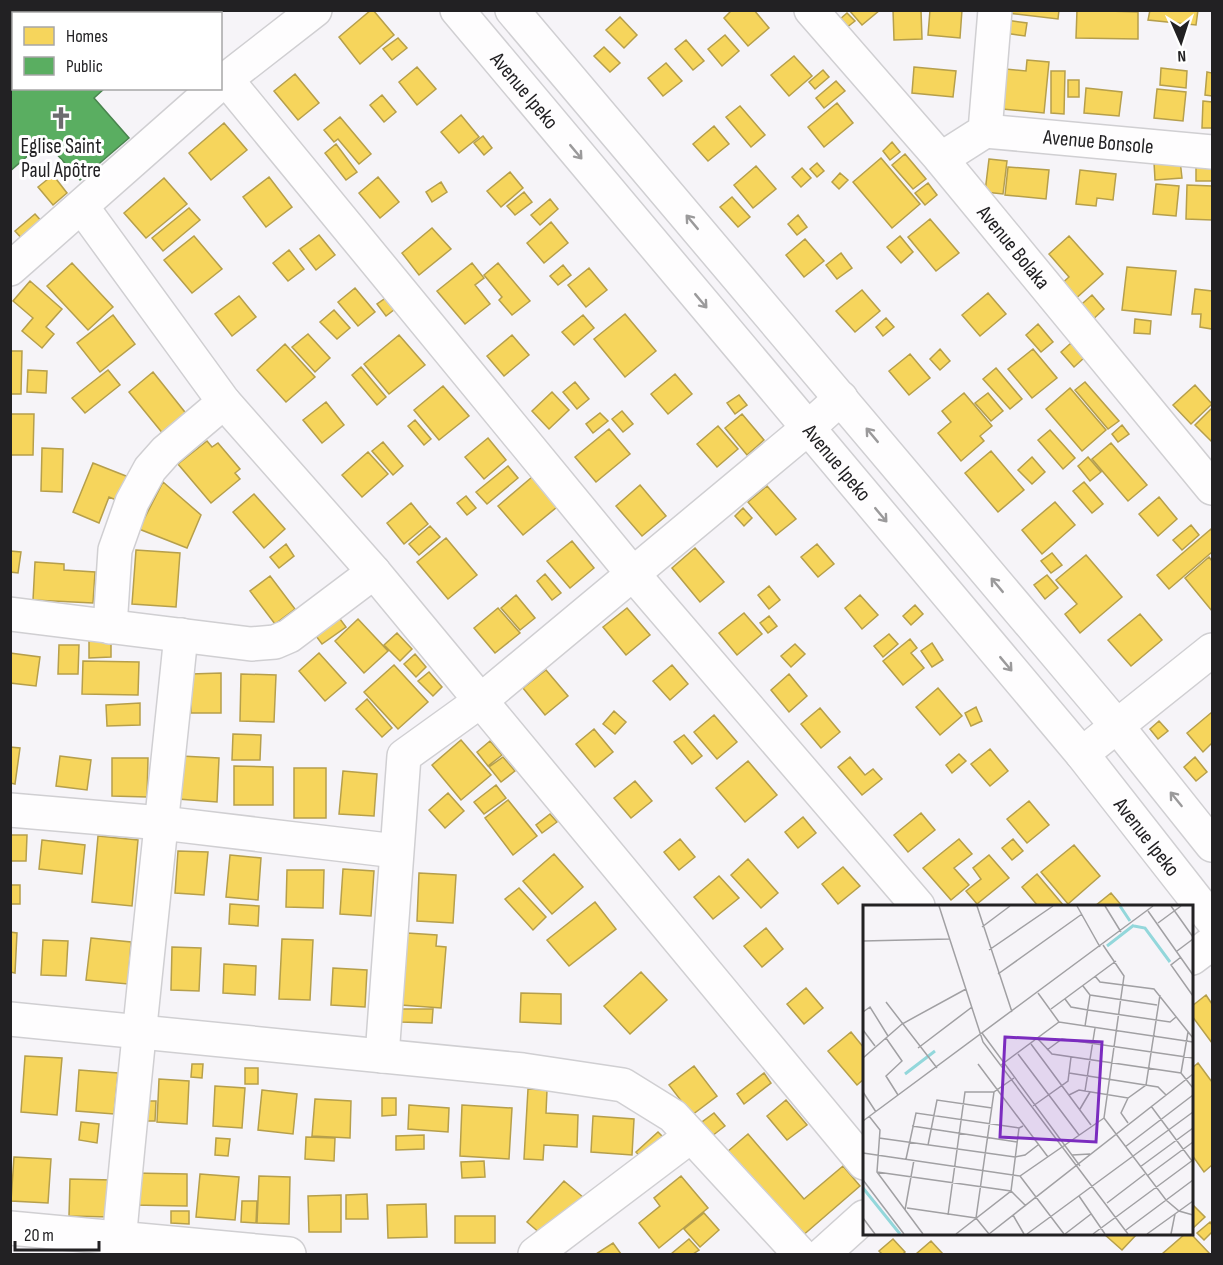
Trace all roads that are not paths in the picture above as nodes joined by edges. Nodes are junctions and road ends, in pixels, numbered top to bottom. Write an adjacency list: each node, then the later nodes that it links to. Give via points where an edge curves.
1 (315, 10): 6 (street)
2 (457, 10): 16 (street, Avenue Ipeko, one-way to 16)
3 (512, 10): 14 (street, Avenue Ipeko, one-way to 3)
4 (811, 10): 11 (street, Avenue Bolaka)
5 (995, 10): 9 (street)
6 (222, 82)
7 (222, 86): 19 (street)
8 (213, 90): 12 (street)
9 (985, 131): 10 (street, Avenue Bonsole); 11 (street)
10 (1212, 152)
11 (941, 159): 17 (street, Avenue Bolaka)
12 (82, 207): 13 (street); 15 (street)
13 (10, 269)
14 (841, 398): 16 (street); 25 (street, Avenue Ipeko, one-way to 14)
15 (224, 402): 18 (street); 21 (street, via 166,451 150,469 132,502 116,550)
16 (808, 428): 19 (street); 26 (street, Avenue Ipeko, one-way to 26)
17 (1212, 488)
18 (374, 572): 22 (street, via 289,636 275,642 251,644); 24 (street)
19 (633, 574): 24 (street); 31 (street)
20 (10, 614): 21 (street)
21 (110, 627): 22 (street)
22 (181, 635): 28 (street)
23 (1212, 650): 25 (street)
24 (480, 702): 30 (street, via 404,756); 39 (street)
25 (1117, 726): 26 (street); 29 (street, Avenue Ipeko, one-way to 25)
26 (1082, 754): 32 (street, Avenue Ipeko)
27 (10, 810): 28 (street)
28 (162, 823): 30 (street); 36 (street)
29 (1212, 845)
30 (396, 851): 37 (street)
31 (917, 905)
32 (1212, 920)
33 (1212, 943): 34 (street)
34 (1193, 957)
35 (10, 1019): 36 (street)
36 (138, 1032): 37 (street); 42 (street)
37 (382, 1056): 38 (street, via 623,1084 673,1116)
38 (691, 1136): 44 (street); 45 (street)
39 (863, 1162)
40 (863, 1217): 46 (street)
41 (10, 1228): 42 (street)
42 (118, 1247): 43 (street)
43 (289, 1254)
44 (535, 1254)
45 (800, 1254)
46 (823, 1254)

